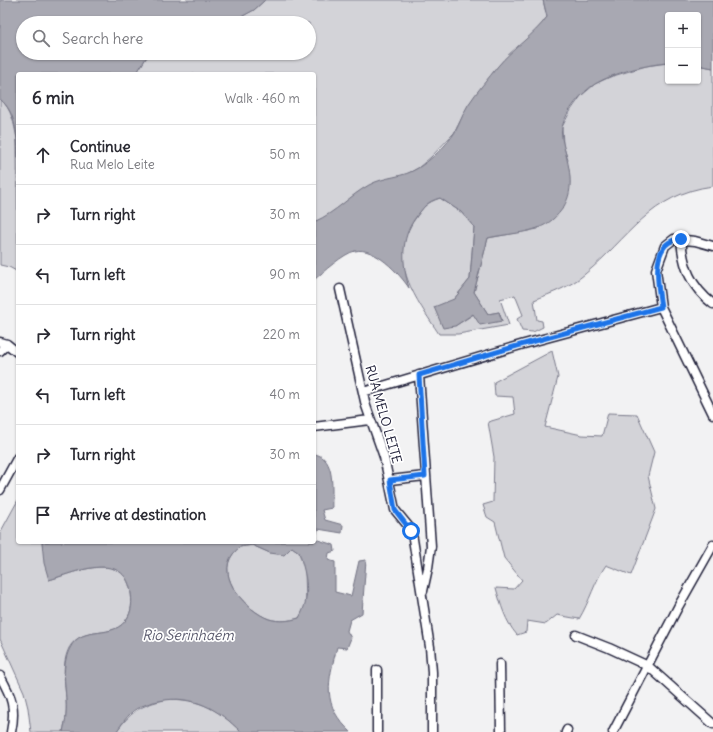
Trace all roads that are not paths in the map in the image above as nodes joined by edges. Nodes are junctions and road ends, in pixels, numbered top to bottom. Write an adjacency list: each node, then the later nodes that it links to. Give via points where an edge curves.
1 (681, 239): 2 (street); 4 (street, via 683,260 692,282); 5 (street, via 674,239 668,243 656,270)
2 (711, 246)
3 (340, 289): 10 (street, RUA MELO LEITE)
4 (713, 304)
5 (661, 307): 9 (street); 11 (street)
6 (4, 343): 7 (street); 8 (street)
7 (0, 351)
8 (16, 352)
9 (419, 375): 10 (street); 15 (street)
10 (363, 392): 12 (street, RUA MELO LEITE)
11 (713, 414)
12 (370, 420): 13 (street); 16 (street, RUA MELO LEITE)
13 (316, 427)
14 (16, 461): 17 (street)
15 (425, 476): 16 (street); 19 (street, via 431,546)
16 (390, 480): 19 (street, RUA MELO LEITE, via 395,510 411,531)
17 (0, 490)
18 (713, 545): 22 (street)
19 (422, 593): 28 (street, RUA MELO LEITE, via 432,672)
20 (576, 635): 22 (street)
21 (500, 664): 29 (street)
22 (648, 666): 25 (street); 30 (street)
23 (377, 670): 27 (street)
24 (0, 676): 26 (street, via 10,693 14,707)
25 (713, 724)
26 (11, 732)
27 (377, 732)
28 (432, 732)
29 (500, 732)
30 (613, 732)

